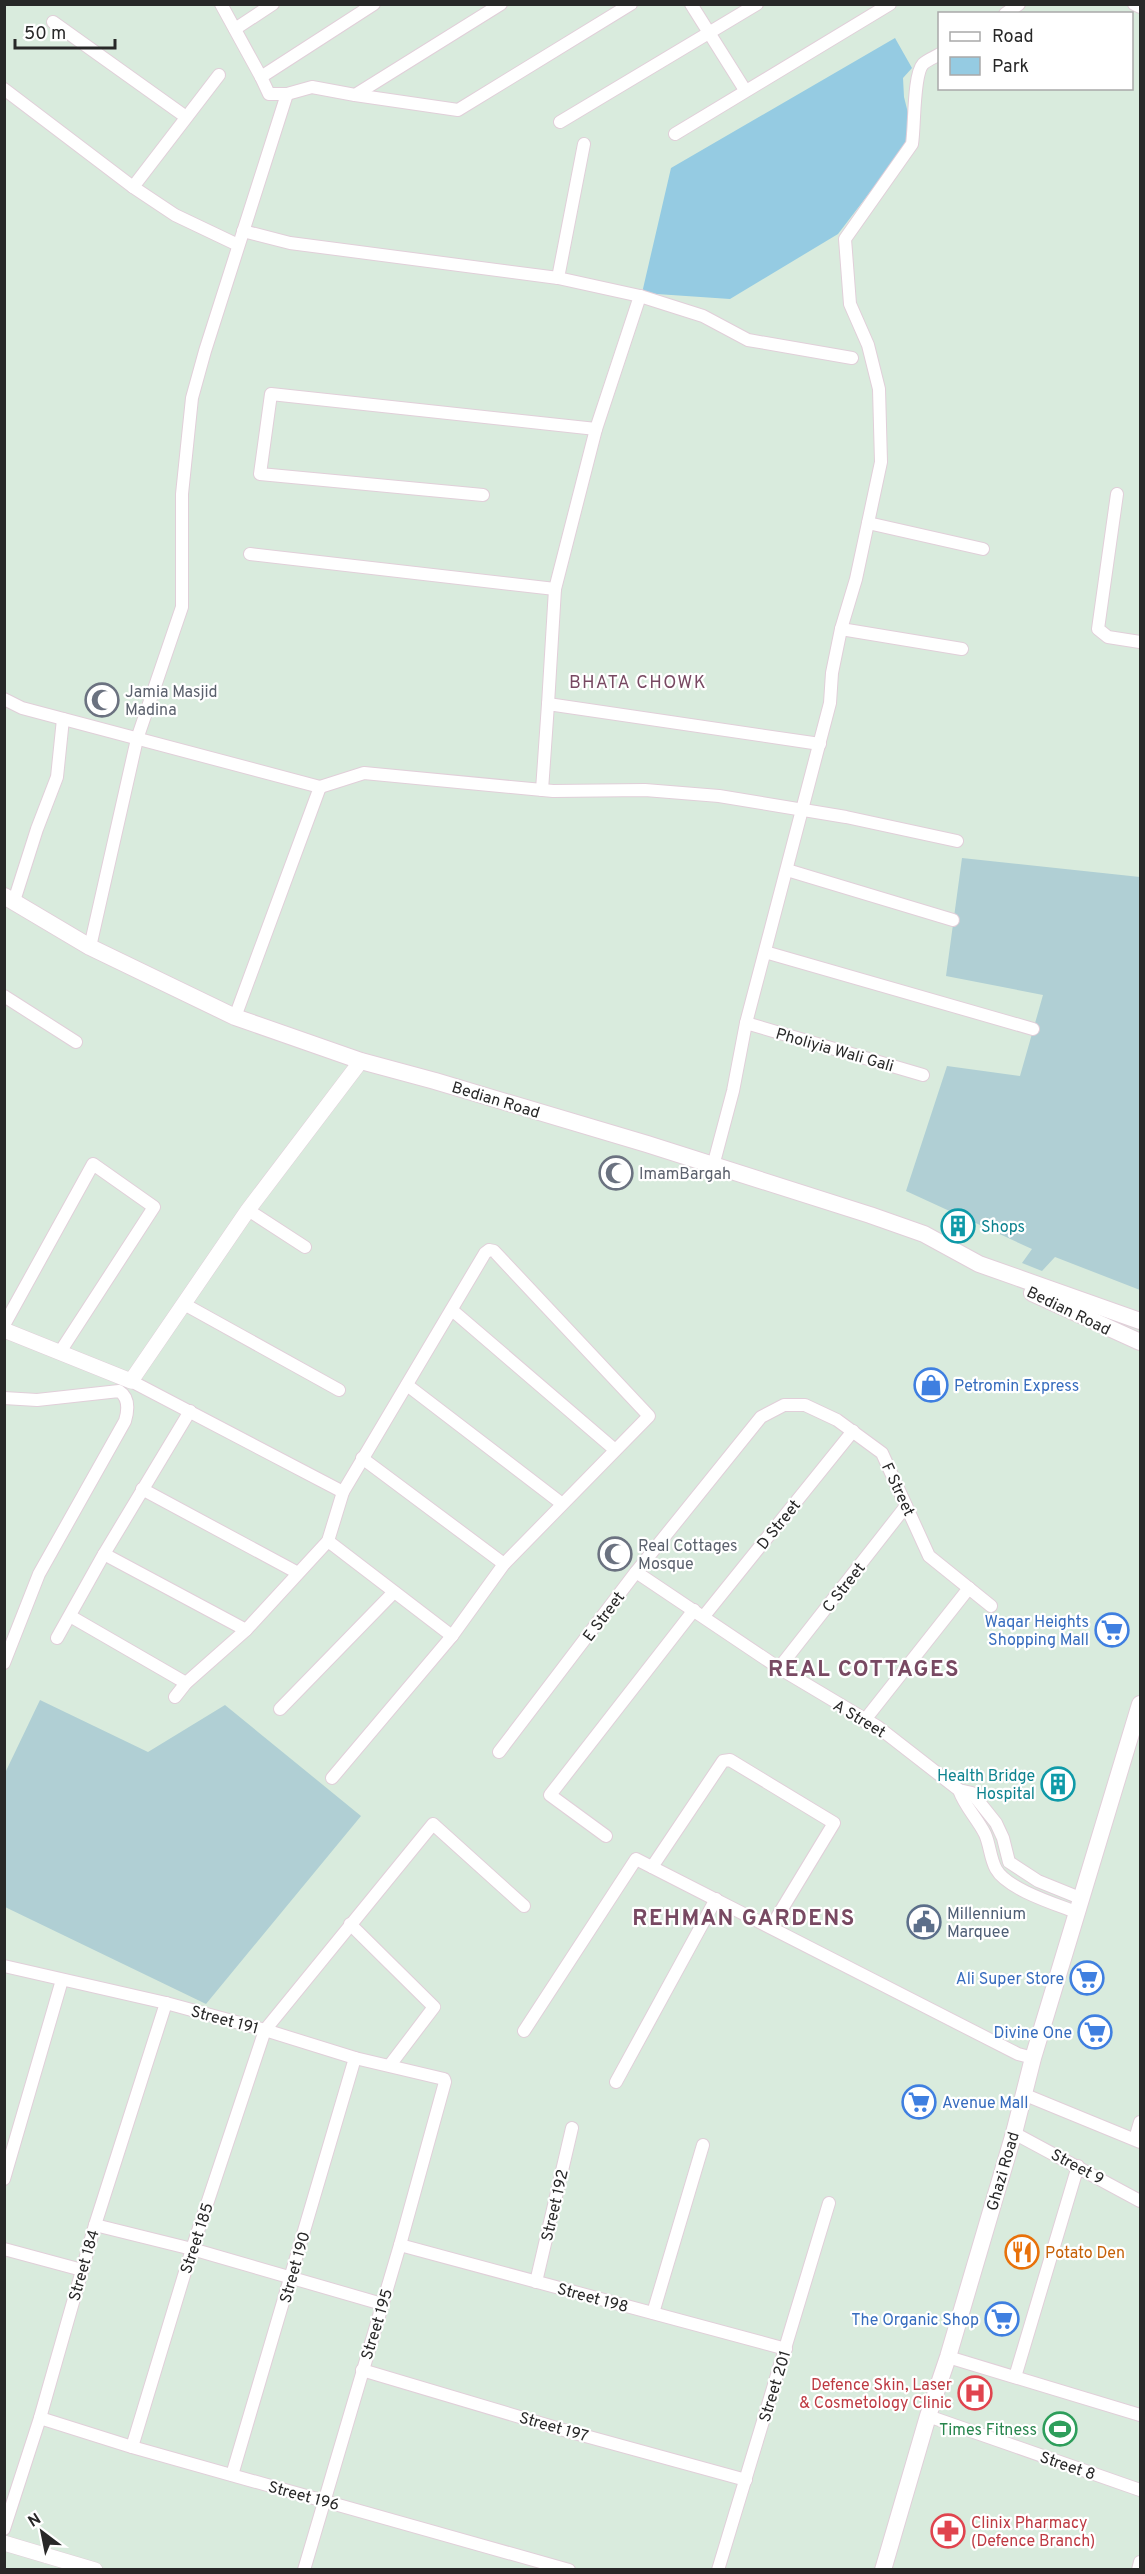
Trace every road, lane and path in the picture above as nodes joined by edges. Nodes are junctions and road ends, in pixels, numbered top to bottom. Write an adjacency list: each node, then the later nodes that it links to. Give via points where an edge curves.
1 (221, 4): 12 (street)
2 (273, 4): 12 (street)
3 (374, 4): 16 (street)
4 (501, 4): 20 (street)
5 (631, 4): 20 (street, via 458,110)
6 (691, 4): 13 (street)
7 (757, 4): 13 (street)
8 (890, 4): 18 (street)
9 (1134, 4): 10 (street)
10 (1140, 7)
11 (53, 22): 21 (street)
12 (235, 29): 16 (street)
13 (709, 33): 18 (street); 22 (street)
14 (938, 55): 34 (street, via 922,65 917,77 912,144 845,239 850,304 868,345 879,390 881,462)
15 (219, 75): 21 (street)
16 (261, 76): 19 (street, via 269,94)
17 (4, 89): 25 (street)
18 (745, 90): 23 (street)
19 (287, 94): 20 (street, via 312,87); 26 (street)
20 (355, 95)
21 (186, 117): 25 (street)
22 (560, 122)
23 (675, 134)
24 (584, 144): 28 (street)
25 (133, 187): 27 (street, via 175,215)
26 (243, 231): 27 (street); 28 (street, via 290,243)
27 (238, 245): 44 (street, via 192,398 182,494 182,607)
28 (558, 278): 29 (street)
29 (640, 296): 30 (street, via 703,316 748,340); 31 (street)
30 (852, 358)
31 (596, 429): 33 (street, via 271,394 260,474); 37 (street)
32 (1117, 494): 39 (street, via 1098,626 1104,636)
33 (483, 495)
34 (868, 523): 35 (street); 38 (street)
35 (983, 549)
36 (250, 554): 37 (street)
37 (555, 589): 42 (street)
38 (841, 629): 40 (street); 45 (street)
39 (1140, 642)
40 (962, 649)
41 (4, 699): 43 (street)
42 (548, 704): 45 (street); 47 (street)
43 (63, 719): 44 (street); 51 (street, via 57,777)
44 (137, 740): 46 (street); 53 (street)
45 (820, 744): 48 (street)
46 (320, 787): 47 (street, via 364,773); 56 (street)
47 (542, 790): 48 (street, via 645,790 719,796)
48 (803, 810): 49 (street); 50 (street)
49 (957, 841)
50 (787, 870): 52 (street); 54 (street)
51 (9, 899): 53 (main road, Bedian Road)
52 (953, 920)
53 (90, 947): 56 (main road, Bedian Road)
54 (765, 952): 57 (street); 58 (street)
55 (4, 996): 59 (street)
56 (235, 1017): 60 (main road, Bedian Road)
57 (746, 1023): 61 (street, Pholiyia Wali Gali); 62 (street)
58 (1033, 1029)
59 (76, 1042)
60 (361, 1061): 62 (main road, Bedian Road); 63 (street)
61 (923, 1075)
62 (713, 1166): 65 (main road, Bedian Road, via 924,1234)
63 (248, 1210): 64 (street); 66 (street)
64 (305, 1247)
65 (1001, 1272): 68 (main road, Bedian Road); 71 (main road, Bedian Road, via 1025,1289)
66 (184, 1304): 73 (street); 75 (street)
67 (452, 1310): 74 (street); 80 (street); 80 (street, via 485,1253 494,1251 648,1413 648,1418)
68 (1140, 1321)
69 (4, 1325): 72 (street, via 93,1164 154,1207)
70 (4, 1330): 72 (street)
71 (1137, 1342)
72 (60, 1352): 73 (street)
73 (131, 1381): 78 (street)
74 (407, 1385): 81 (street); 84 (street)
75 (339, 1390)
76 (4, 1398): 99 (street, via 37,1400 119,1391 126,1398 128,1410 39,1574)
77 (784, 1405): 79 (street, F Street, via 805,1405); 89 (street, E Street, via 761,1418)
78 (190, 1411): 82 (street); 83 (street)
79 (853, 1431): 85 (street, F Street, via 882,1453); 94 (street, D Street)
80 (614, 1449): 84 (street)
81 (363, 1458): 83 (street); 88 (street)
82 (142, 1489): 87 (street); 90 (street)
83 (343, 1492): 86 (street)
84 (561, 1503): 88 (street)
85 (906, 1506): 91 (street, F Street, via 929,1556); 100 (street, C Street)
86 (328, 1542): 90 (street); 92 (street)
87 (104, 1554): 95 (street); 96 (street)
88 (504, 1564): 97 (street)
89 (636, 1572): 94 (street, A Street); 106 (street, E Street)
90 (298, 1573): 96 (street)
91 (969, 1588): 93 (street, F Street); 105 (street)
92 (394, 1592): 97 (street); 104 (street)
93 (991, 1606)
94 (699, 1613): 100 (street, A Street); 108 (street, D Street, via 550,1795)
95 (70, 1616): 98 (street); 101 (street)
96 (246, 1629): 101 (street)
97 (452, 1636): 107 (street)
98 (57, 1638)
99 (4, 1664)
100 (779, 1668): 105 (street, A Street)
101 (186, 1683): 102 (street)
102 (175, 1697)
103 (1140, 1704): 111 (main road, Ghazi Road)
104 (280, 1708)
105 (864, 1721): 111 (street, A Street, via 878,1727 959,1790 989,1842 996,1871 1031,1894)
106 (499, 1752)
107 (332, 1778)
108 (606, 1836)
109 (652, 1867): 110 (street); 114 (street, via 723,1761 730,1760 834,1822); 119 (street, via 636,1859)
110 (716, 1899): 114 (street); 124 (street)
111 (1078, 1905): 121 (main road, Ghazi Road)
112 (524, 1906): 113 (street, via 433,1824)
113 (350, 1924): 118 (street); 122 (street, via 434,2007)
114 (771, 1927): 121 (street, via 1018,2054)
115 (4, 1966): 116 (street, Street 191)
116 (62, 1980): 117 (street, Street 191); 132 (street)
117 (166, 2003): 118 (street, Street 191); 135 (street, Street 184)
118 (265, 2030): 120 (street, Street 191); 138 (street, Street 185)
119 (524, 2031)
120 (355, 2058): 122 (street, Street 191); 140 (street, Street 190)
121 (1033, 2058): 125 (main road, Ghazi Road)
122 (390, 2066): 123 (street, Street 191)
123 (444, 2079): 136 (street, Street 195)
124 (616, 2082)
125 (1023, 2094): 128 (main road, Ghazi Road); 129 (street)
126 (1140, 2122): 129 (street)
127 (572, 2128): 141 (street, Street 192)
128 (1014, 2133): 131 (street, Street 9); 145 (main road, Ghazi Road)
129 (1138, 2140)
130 (703, 2145): 143 (street)
131 (1078, 2166): 133 (street, Street 9); 147 (street)
132 (4, 2179)
133 (1140, 2201)
134 (829, 2203): 144 (street, Street 201)
135 (95, 2225): 138 (street); 139 (street, Street 184)
136 (400, 2245): 141 (street, Street 198); 142 (street, Street 195)
137 (4, 2249): 139 (street)
138 (192, 2249): 140 (street); 151 (street, Street 185)
139 (82, 2270): 150 (street, Street 184)
140 (291, 2278): 142 (street); 152 (street, Street 190)
141 (536, 2282): 143 (street, Street 198)
142 (382, 2304): 146 (street, Street 195)
143 (653, 2313): 144 (street, Street 198)
144 (786, 2349): 153 (street, Street 201)
145 (948, 2357): 147 (street); 148 (main road, Ghazi Road)
146 (362, 2370): 153 (street, Street 197); 155 (street, Street 195)
147 (1015, 2377): 149 (street)
148 (928, 2415): 154 (street, Street 8); 163 (main road, Ghazi Road)
149 (1140, 2415)
150 (40, 2418): 151 (street, Street 196); 156 (street, Street 184)
151 (132, 2447): 152 (street, Street 196)
152 (232, 2475): 155 (street, Street 196)
153 (746, 2480): 162 (street, Street 201)
154 (1140, 2490)
155 (323, 2500): 160 (street, Street 195); 161 (street, Street 196)
156 (4, 2529)
157 (4, 2542): 159 (street)
158 (1140, 2562): 164 (street)
159 (95, 2570)
160 (304, 2570)
161 (569, 2570)
162 (718, 2570)
163 (883, 2570)
164 (1138, 2570)

